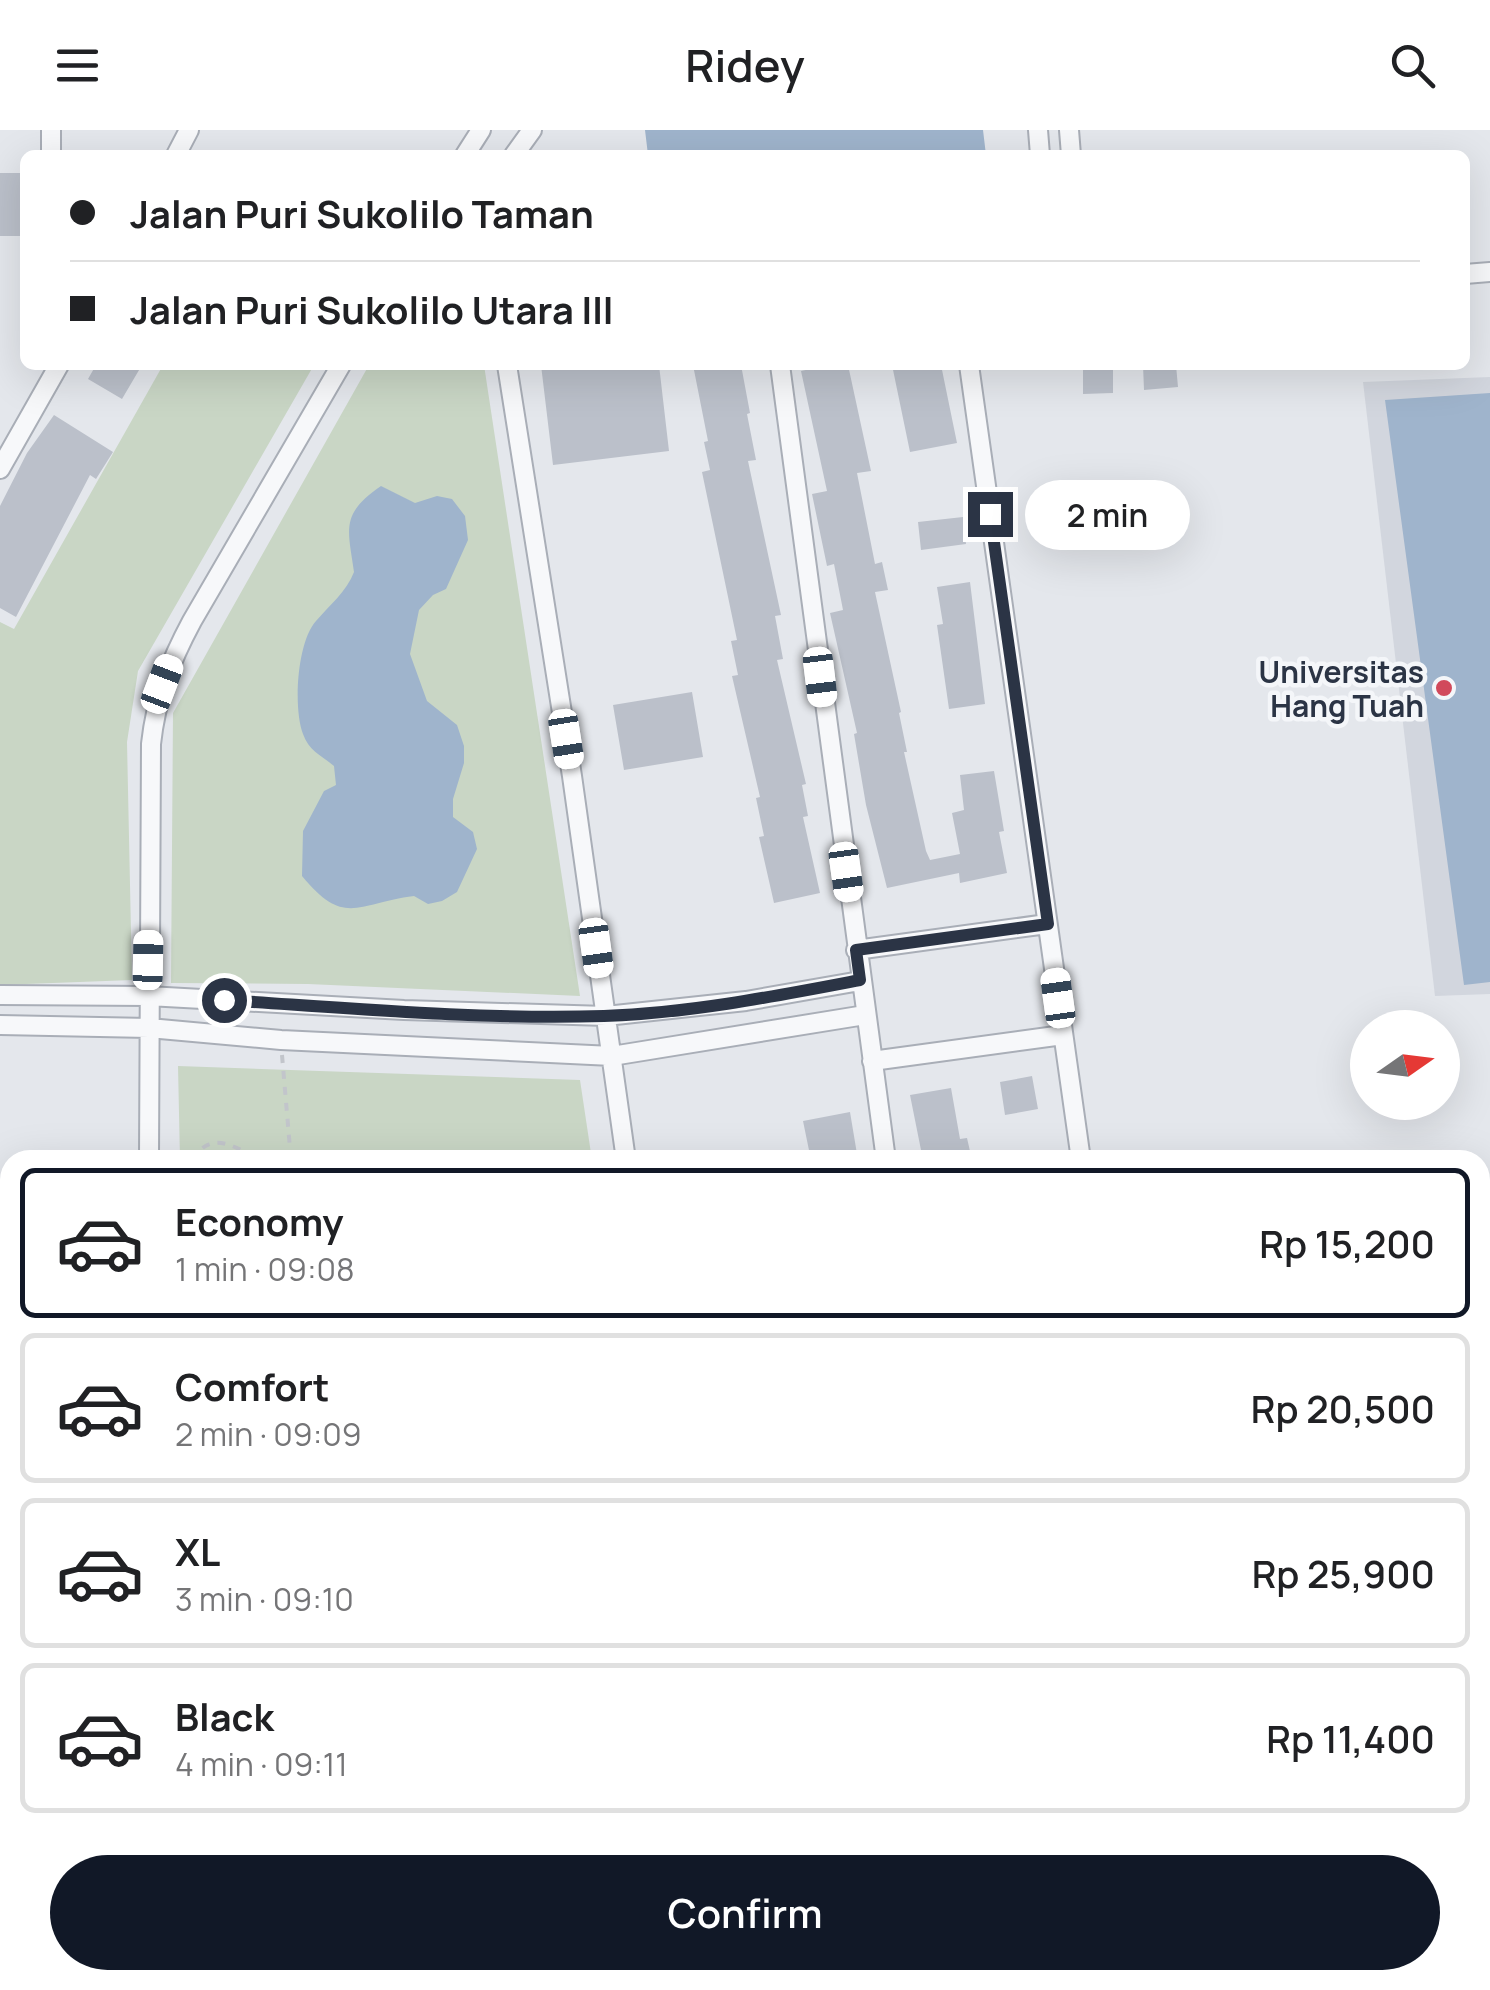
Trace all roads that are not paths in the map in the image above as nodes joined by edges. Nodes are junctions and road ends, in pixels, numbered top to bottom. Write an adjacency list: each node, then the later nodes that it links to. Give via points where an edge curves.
1 (56, 370): 6 (street)
2 (338, 370): 12 (street, via 162,684 151,744)
3 (508, 370): 16 (street)
4 (781, 370): 8 (street)
5 (970, 370): 7 (street)
6 (0, 469)
7 (1048, 924): 8 (street); 20 (street)
8 (856, 950): 9 (street)
9 (860, 980): 13 (street); 15 (street)
10 (0, 995): 11 (street)
11 (42, 996): 12 (street); 18 (street)
12 (148, 996): 14 (street); 19 (street)
13 (722, 1004): 16 (street); 21 (street)
14 (404, 1010): 16 (street); 22 (street)
15 (865, 1015): 21 (street); 24 (street)
16 (606, 1016): 23 (street)
17 (0, 1025): 18 (street)
18 (40, 1027): 19 (street)
19 (150, 1028): 22 (street); 25 (street)
20 (1064, 1035): 24 (street); 28 (street)
21 (726, 1038): 23 (street)
22 (400, 1046): 23 (street)
23 (612, 1056): 26 (street)
24 (872, 1061): 27 (street)
25 (150, 1150)
26 (625, 1150)
27 (885, 1150)
28 (1081, 1150)

